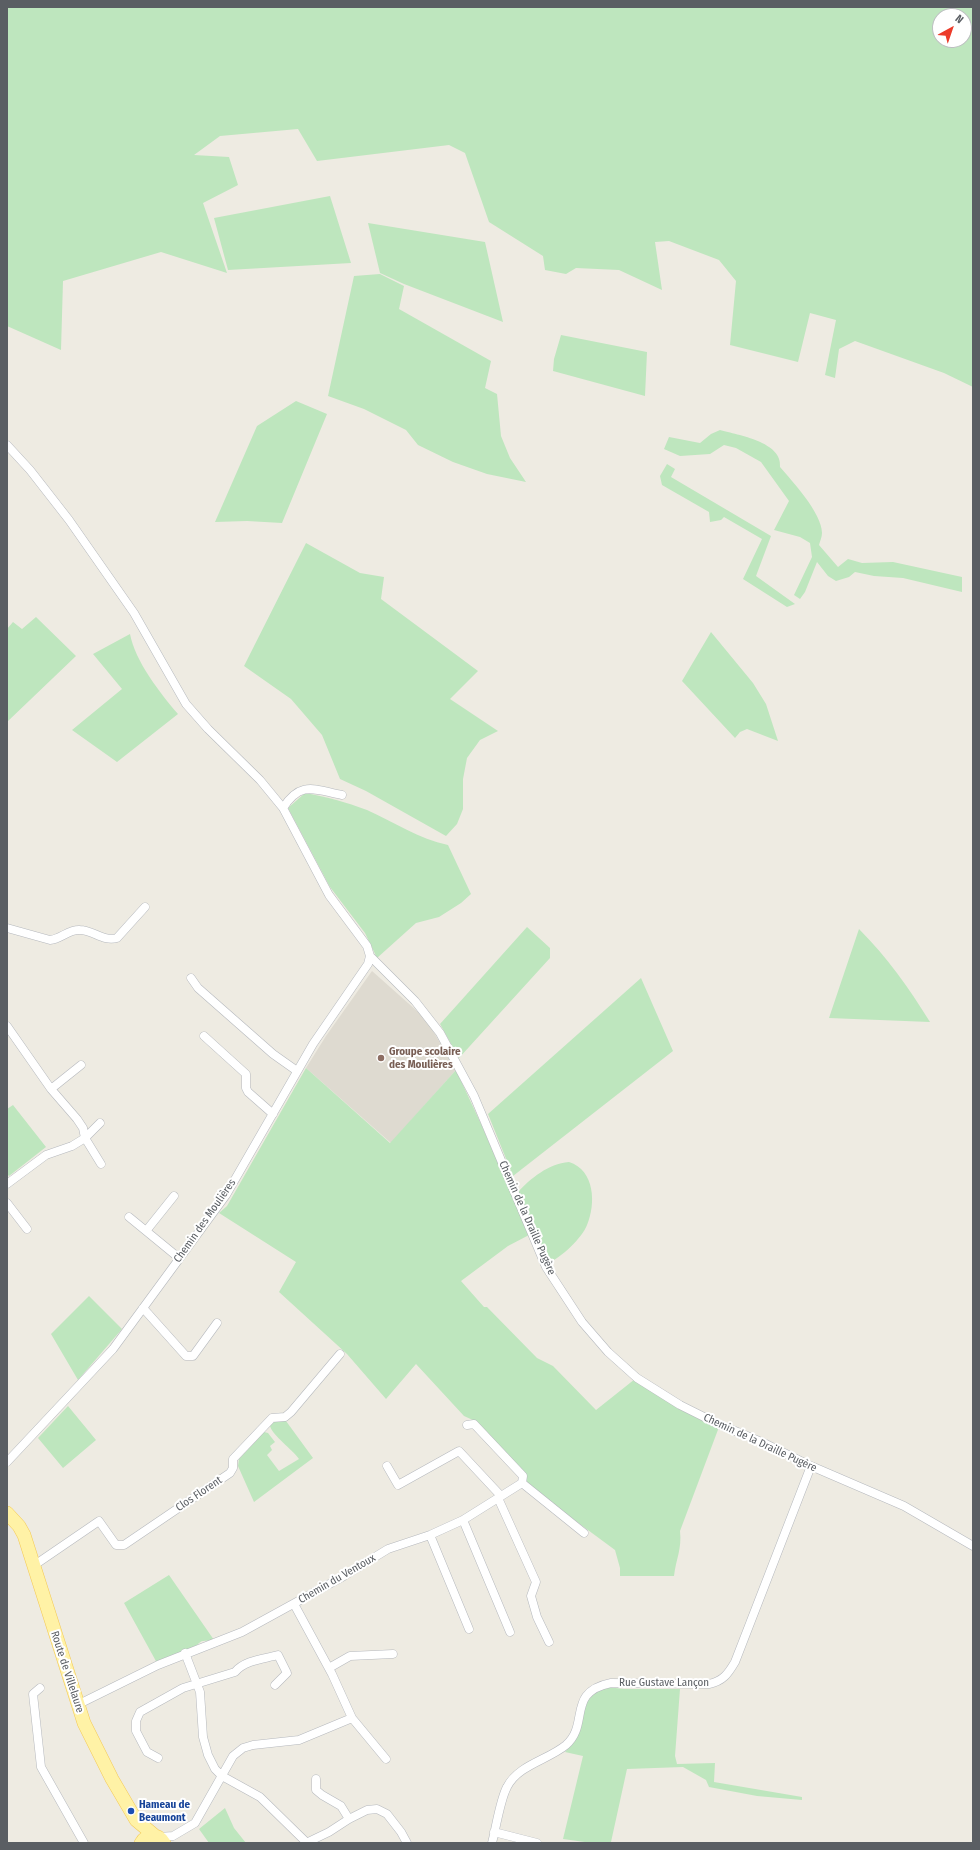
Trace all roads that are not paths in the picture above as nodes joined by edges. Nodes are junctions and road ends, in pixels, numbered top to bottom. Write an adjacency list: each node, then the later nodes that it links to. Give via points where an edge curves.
1 (7, 445): 3 (street, Chemin de la Draille Pugère, via 69,520 134,613 186,704 260,780)
2 (342, 796): 3 (street, via 305,789 294,793)
3 (283, 808): 6 (street, Chemin de la Draille Pugère, via 329,895 367,946)
4 (145, 907): 5 (street, via 117,938 111,939 74,930 50,940)
5 (7, 928)
6 (370, 956): 11 (street, Chemin des Moulières, via 368,964 313,1044); 30 (street, Chemin de la Draille Pugère, via 415,1001 440,1034 474,1096 546,1267 582,1322 608,1352 638,1378 680,1405)
7 (191, 978): 11 (street, via 198,988 273,1054)
8 (7, 1026): 12 (street)
9 (204, 1036): 13 (street, via 246,1074 248,1092)
10 (81, 1065): 12 (street)
11 (298, 1071): 13 (street, Chemin des Moulières)
12 (51, 1089): 15 (street, via 77,1119 83,1128)
13 (273, 1114): 23 (street, Chemin des Moulières, via 226,1195)
14 (100, 1123): 15 (street)
15 (85, 1138): 16 (street); 17 (street, via 46,1156)
16 (101, 1164)
17 (7, 1184)
18 (174, 1196): 22 (street)
19 (8, 1207): 21 (street)
20 (129, 1217): 22 (street)
21 (28, 1229)
22 (146, 1231): 23 (street)
23 (179, 1258): 24 (street, Chemin des Moulières)
24 (143, 1308): 25 (street, via 186,1356 193,1356); 28 (street, Chemin des Moulières, via 113,1349)
25 (216, 1323)
26 (340, 1354): 39 (street, Clos Florent, via 285,1417 272,1418 233,1459 230,1473 124,1545 116,1545 99,1521)
27 (467, 1425): 31 (street, via 474,1424 502,1453 523,1476)
28 (7, 1462)
29 (387, 1466): 32 (street, via 398,1485 459,1451)
30 (811, 1466): 38 (street, Chemin de la Draille Pugère, via 904,1506); 58 (street, Rue Gustave Lançon, via 735,1662 728,1674 719,1682 709,1684 610,1683 597,1686 583,1700 573,1735 566,1745 519,1773 507,1786)
31 (522, 1483): 32 (street, Chemin du Ventoux); 36 (street)
32 (500, 1497): 35 (street, Chemin du Ventoux); 43 (street, via 536,1582 531,1596 537,1617)
33 (7, 1505): 34 (main road, Route de Villelaure)
34 (10, 1515): 39 (main road, Route de Villelaure, via 24,1535)
35 (463, 1520): 37 (street, Chemin du Ventoux); 42 (street)
36 (584, 1533)
37 (430, 1535): 40 (street, Chemin du Ventoux, via 388,1548); 41 (street)
38 (973, 1546)
39 (34, 1563): 50 (main road, Route de Villelaure)
40 (294, 1604): 44 (street, Chemin du Ventoux, via 242,1632); 46 (street)
41 (469, 1629)
42 (510, 1632)
43 (549, 1642)
44 (185, 1653): 47 (street); 50 (street, Chemin du Ventoux)
45 (393, 1654): 46 (street, via 350,1656)
46 (329, 1668): 51 (street)
47 (198, 1684): 48 (street, via 235,1672 250,1662 278,1655 287,1673); 52 (street, via 183,1688 138,1716 136,1731 147,1752); 54 (street, via 203,1737 208,1755)
48 (275, 1685)
49 (40, 1688): 61 (street, via 33,1694 41,1767)
50 (77, 1704): 57 (main road, Route de Villelaure, via 84,1723)
51 (352, 1718): 53 (street); 54 (street, via 299,1740 243,1748 233,1756)
52 (158, 1758)
53 (386, 1759)
54 (222, 1776): 59 (street, via 195,1823); 60 (street, via 260,1797)
55 (316, 1779): 56 (street, via 316,1790 341,1806)
56 (349, 1819): 60 (street, via 329,1832); 63 (street, via 367,1810 382,1810)
57 (136, 1820): 59 (main road, Route de Villelaure); 62 (main road, Route de Villelaure)
58 (494, 1832): 64 (street, Rue Gustave Lançon); 65 (street)
59 (163, 1839): 62 (main road, via 146,1837)
60 (306, 1842)
61 (84, 1843)
62 (141, 1843)
63 (407, 1843)
64 (492, 1843)
65 (537, 1843)

